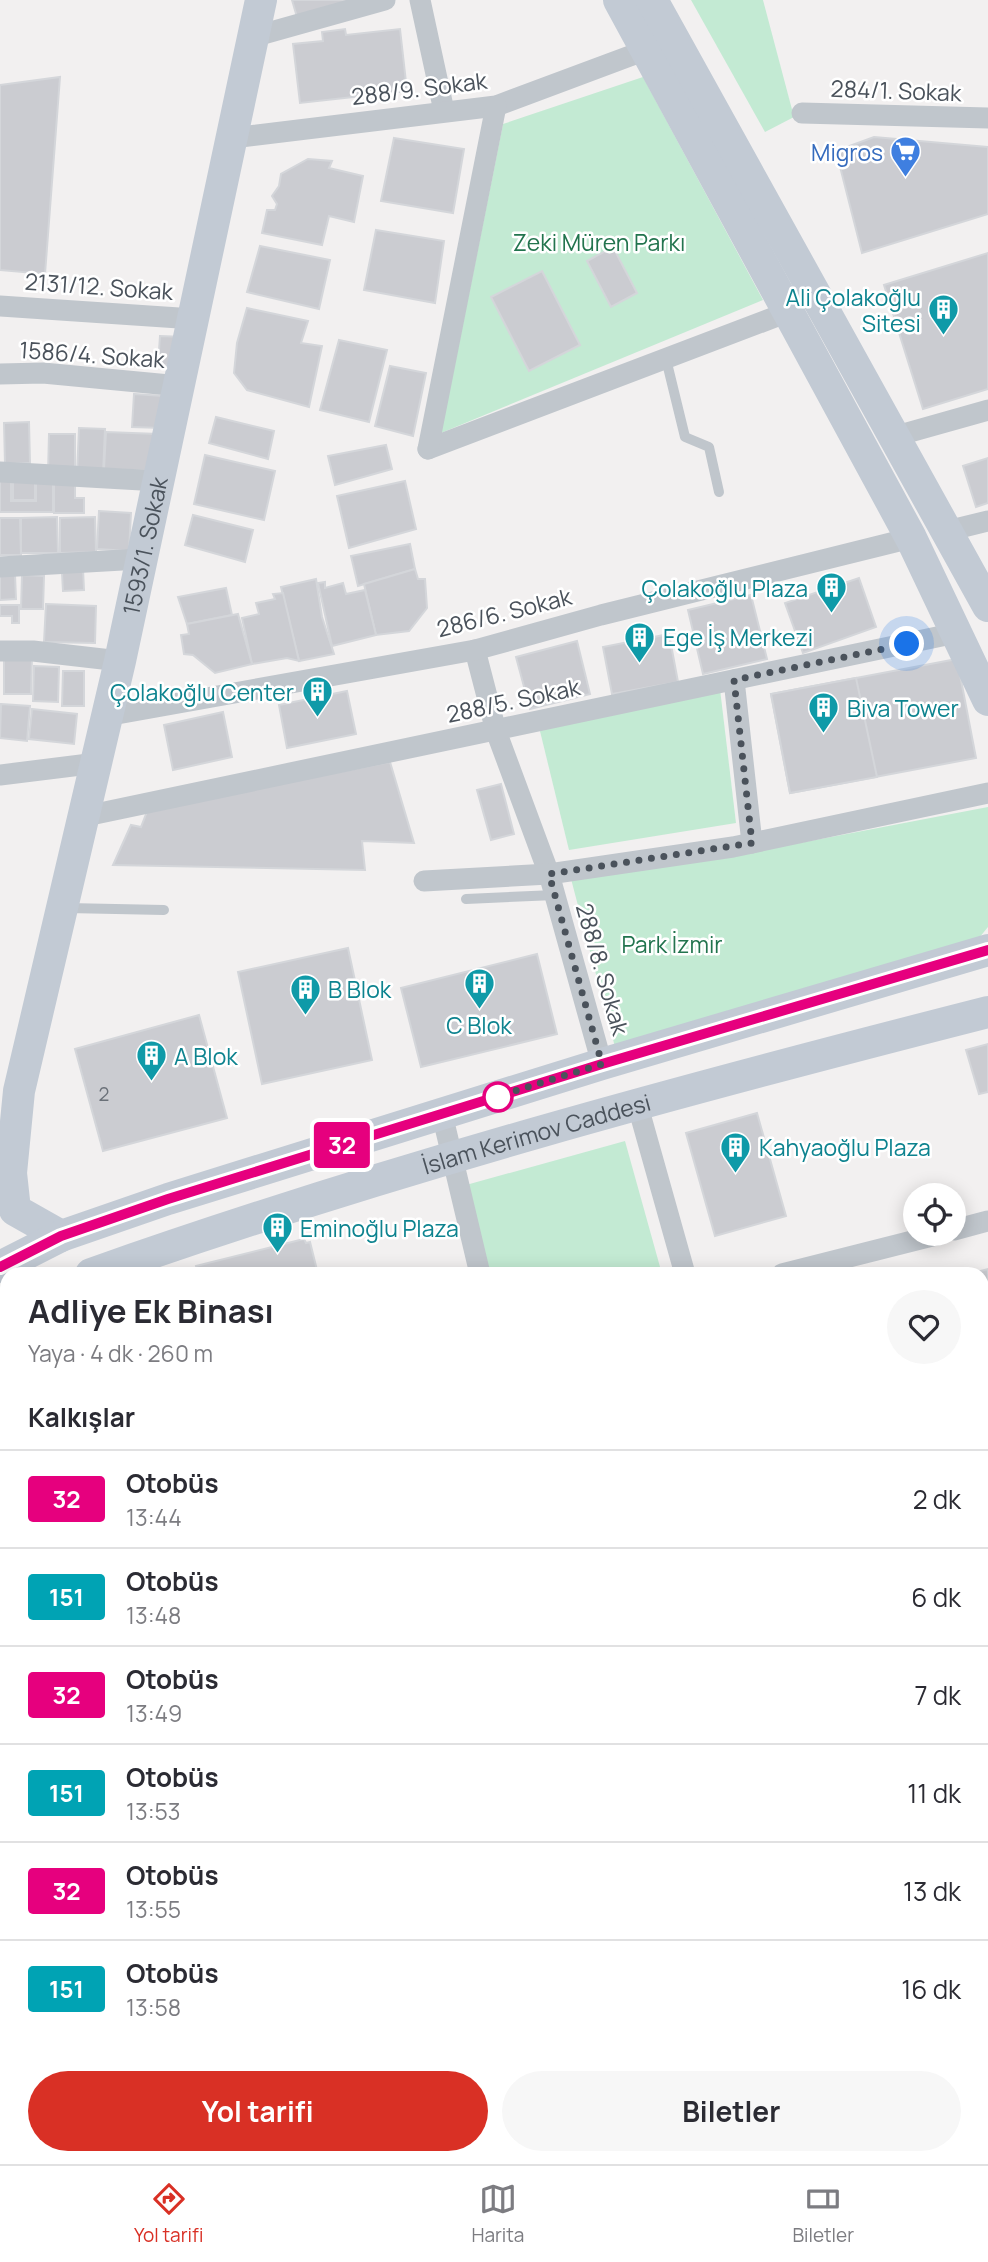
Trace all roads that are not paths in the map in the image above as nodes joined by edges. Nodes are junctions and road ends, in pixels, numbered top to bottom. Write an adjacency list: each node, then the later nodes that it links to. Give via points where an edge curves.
1 (261, 0): 6 (main road, 1593/1. Sokak)
2 (385, 0): 6 (street)
3 (420, 0): 9 (street)
4 (619, 0): 7 (main road)
5 (652, 0): 20 (main road)
6 (253, 37): 12 (main road, 1593/1. Sokak)
7 (646, 50): 8 (street, 288/9. Sokak); 14 (main road)
8 (496, 106): 9 (street, 288/9. Sokak); 16 (street, via 428,449)
9 (444, 111): 12 (street, 288/9. Sokak)
10 (802, 113): 11 (street, 284/1. Sokak)
11 (988, 118)
12 (232, 138): 15 (main road, 1593/1. Sokak)
13 (0, 306): 15 (street, 2131/12. Sokak)
14 (788, 312): 16 (street); 26 (main road)
15 (194, 319): 18 (main road, 1593/1. Sokak)
16 (666, 359): 23 (lane, via 685,437 709,447)
17 (0, 374): 18 (street, 1586/4. Sokak, via 43,373)
18 (180, 386): 22 (main road, 1593/1. Sokak)
19 (988, 410): 20 (street)
20 (896, 436): 25 (main road)
21 (0, 472): 22 (street)
22 (159, 481): 27 (main road, 1593/1. Sokak)
23 (719, 492)
24 (988, 521): 25 (street)
25 (947, 531): 26 (main road); 29 (main road)
26 (911, 538): 30 (main road); 31 (street, 286/6. Sokak)
27 (140, 559): 28 (street); 33 (main road, 1593/1. Sokak)
28 (0, 567)
29 (988, 606)
30 (956, 633): 34 (street, 288/5. Sokak); 35 (main road)
31 (475, 650): 36 (street, 286/6. Sokak); 37 (street, 288/8. Sokak)
32 (0, 651): 33 (street)
33 (120, 661): 36 (main road, 1593/1. Sokak)
34 (734, 680): 37 (street, 288/5. Sokak); 42 (street)
35 (988, 701)
36 (106, 716): 38 (main road, 1593/1. Sokak)
37 (496, 731): 41 (street, 288/5. Sokak); 43 (street, 288/8. Sokak)
38 (97, 763): 39 (street); 41 (main road, 1593/1. Sokak)
39 (0, 775)
40 (988, 793): 42 (street)
41 (81, 817): 47 (main road, 1593/1. Sokak)
42 (752, 843): 43 (street)
43 (549, 874): 44 (street); 45 (street, 288/8. Sokak)
44 (424, 881)
45 (555, 895): 46 (lane); 51 (street, 288/8. Sokak)
46 (467, 899)
47 (60, 908): 48 (lane); 52 (main road, 1593/1. Sokak)
48 (163, 910)
49 (988, 950): 51 (main road, İslam Kerimov Caddesi)
50 (988, 1012): 53 (main road, İslam Kerimov Caddesi)
51 (602, 1064): 54 (main road, İslam Kerimov Caddesi)
52 (19, 1091): 55 (main road, 1593/1. Sokak); 59 (main road, 1593/1. Sokak, via 11,1173 15,1210)
53 (637, 1103): 56 (main road, İslam Kerimov Caddesi); 64 (street)
54 (442, 1114): 56 (street); 59 (main road, İslam Kerimov Caddesi)
55 (0, 1119)
56 (453, 1159): 62 (main road, İslam Kerimov Caddesi); 63 (street)
57 (988, 1221): 58 (street)
58 (966, 1227)
59 (61, 1236): 61 (main road, İslam Kerimov Caddesi)
60 (903, 1243): 65 (street)
61 (0, 1267)
62 (111, 1267)
63 (478, 1267)
64 (683, 1267)
65 (810, 1267)

